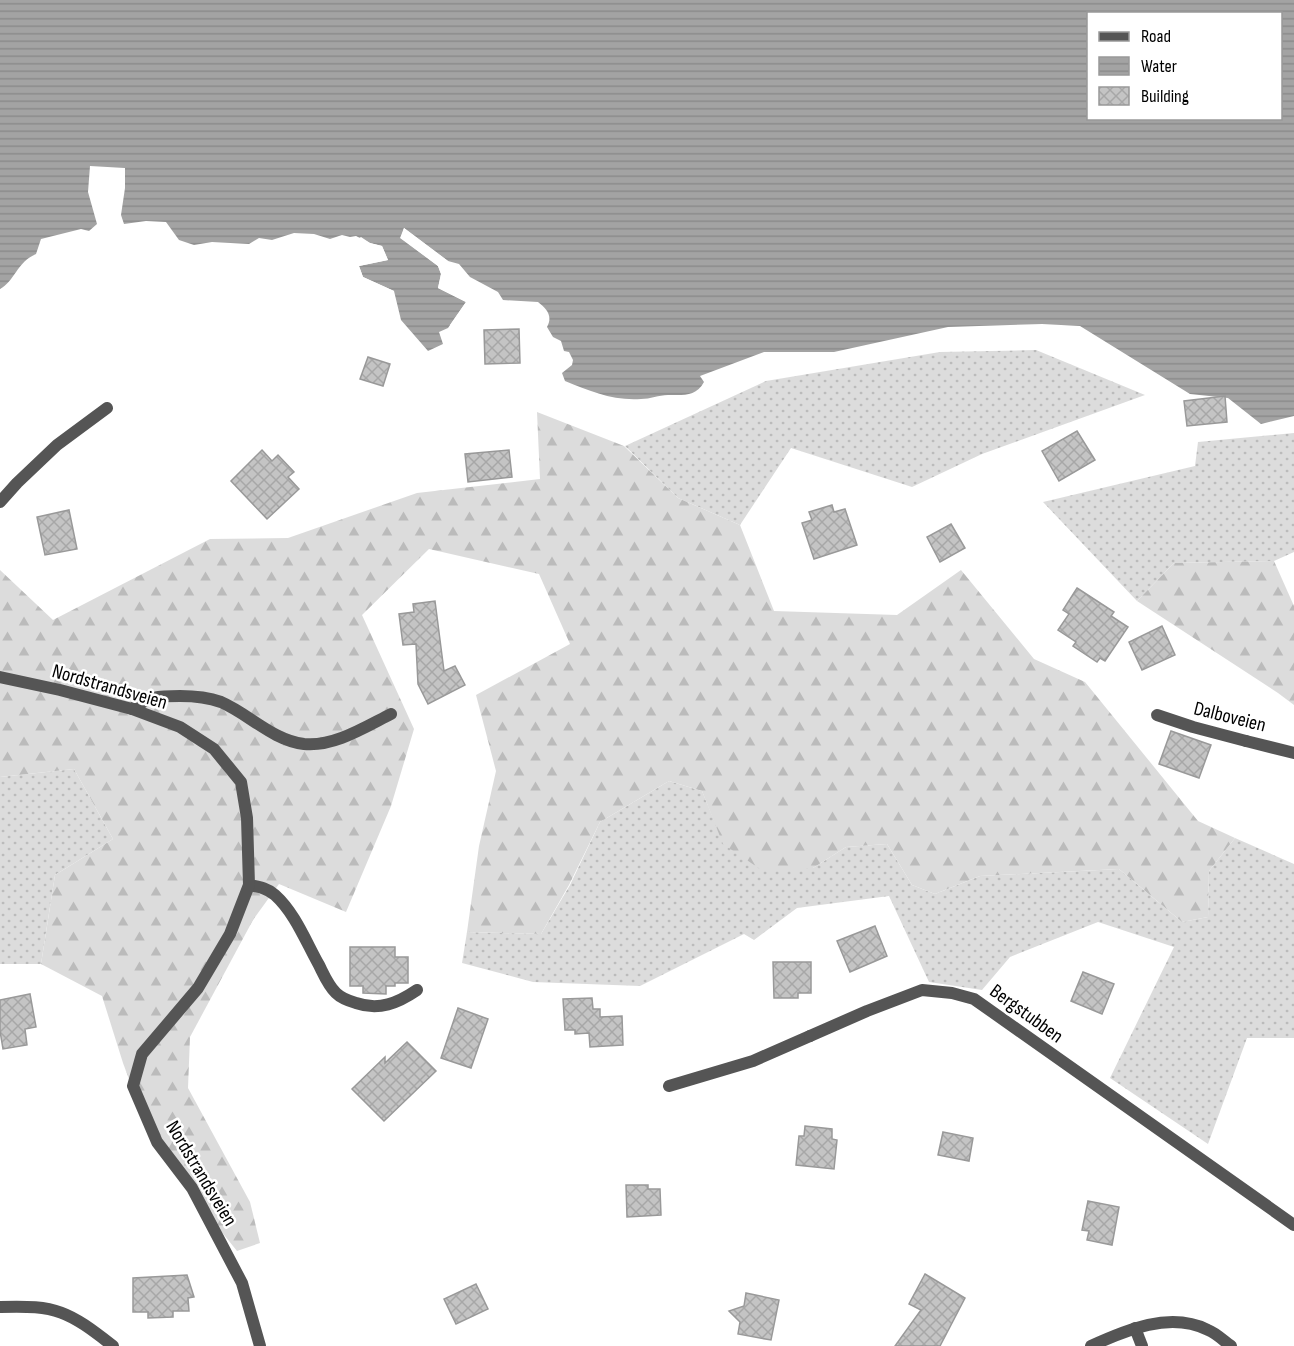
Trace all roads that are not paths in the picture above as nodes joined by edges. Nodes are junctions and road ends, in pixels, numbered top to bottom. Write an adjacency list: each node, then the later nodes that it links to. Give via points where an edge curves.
1 (107, 408): 2 (street, via 57,445)
2 (0, 502)
3 (0, 677): 4 (street, Nordstrandsveien)
4 (132, 709): 5 (street, via 158,696 202,697 222,703 277,735 304,744 340,738); 8 (street, Nordstrandsveien, via 180,727 214,749 241,782 247,818)
5 (391, 714)
6 (1157, 715): 7 (street, Dalboveien)
7 (1294, 753)
8 (249, 885): 9 (street, via 265,888 290,912 328,982 342,997 366,1007 386,1006); 15 (street, Nordstrandsveien, via 230,934 198,988 142,1054 133,1086 157,1142 192,1188 242,1283)
9 (417, 990)
10 (669, 1086): 11 (street, Bergstubben, via 743,1065 922,990 952,993 974,999 992,1010)
11 (1294, 1225)
12 (0, 1307): 14 (street, via 52,1308 74,1318)
13 (1135, 1328): 16 (street); 17 (street); 18 (street, via 1190,1323 1209,1330)
14 (113, 1346)
15 (260, 1346)
16 (1091, 1346)
17 (1143, 1346)
18 (1231, 1346)

